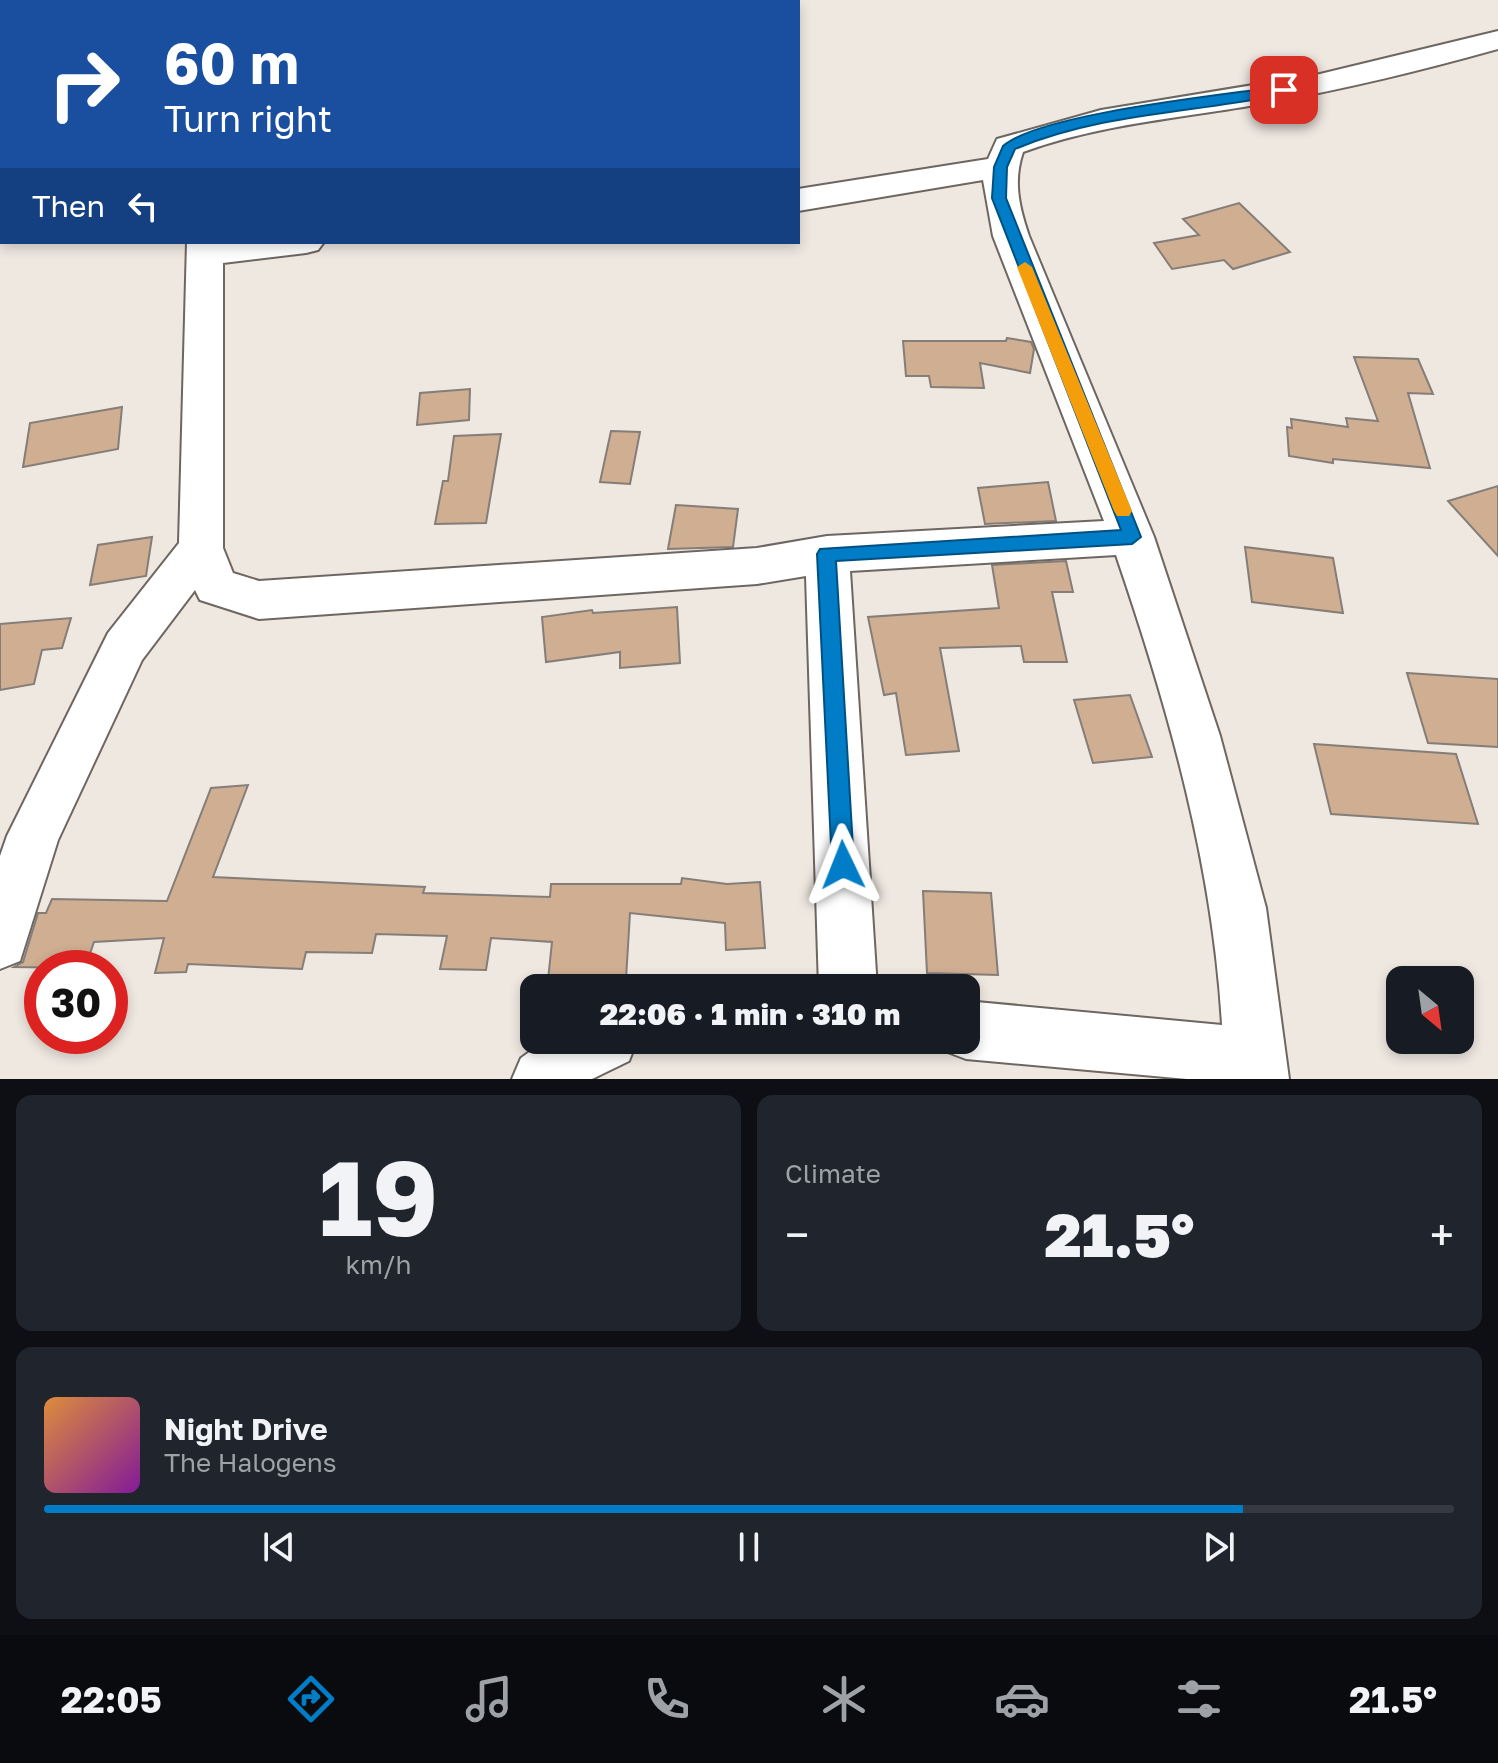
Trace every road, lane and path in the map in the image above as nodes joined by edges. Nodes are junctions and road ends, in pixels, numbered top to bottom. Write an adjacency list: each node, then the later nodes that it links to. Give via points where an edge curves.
1 (1498, 40): 2 (street, via 1261,95 1105,117 1041,133 1009,146)
2 (1001, 167): 3 (street); 6 (street, via 999,198 1011,236)
3 (800, 200)
4 (272, 244): 5 (street)
5 (204, 248): 7 (street)
6 (1132, 537): 8 (street); 13 (street, via 1195,734 1239,910)
7 (201, 548): 8 (street, via 216,587 259,600 757,566); 9 (street, via 125,647 33,836)
8 (827, 554): 10 (street)
9 (0, 941)
10 (847, 974)
11 (980, 1031): 13 (street, via 1169,1047)
12 (577, 1054): 14 (street)
13 (1256, 1069)
14 (542, 1079)

